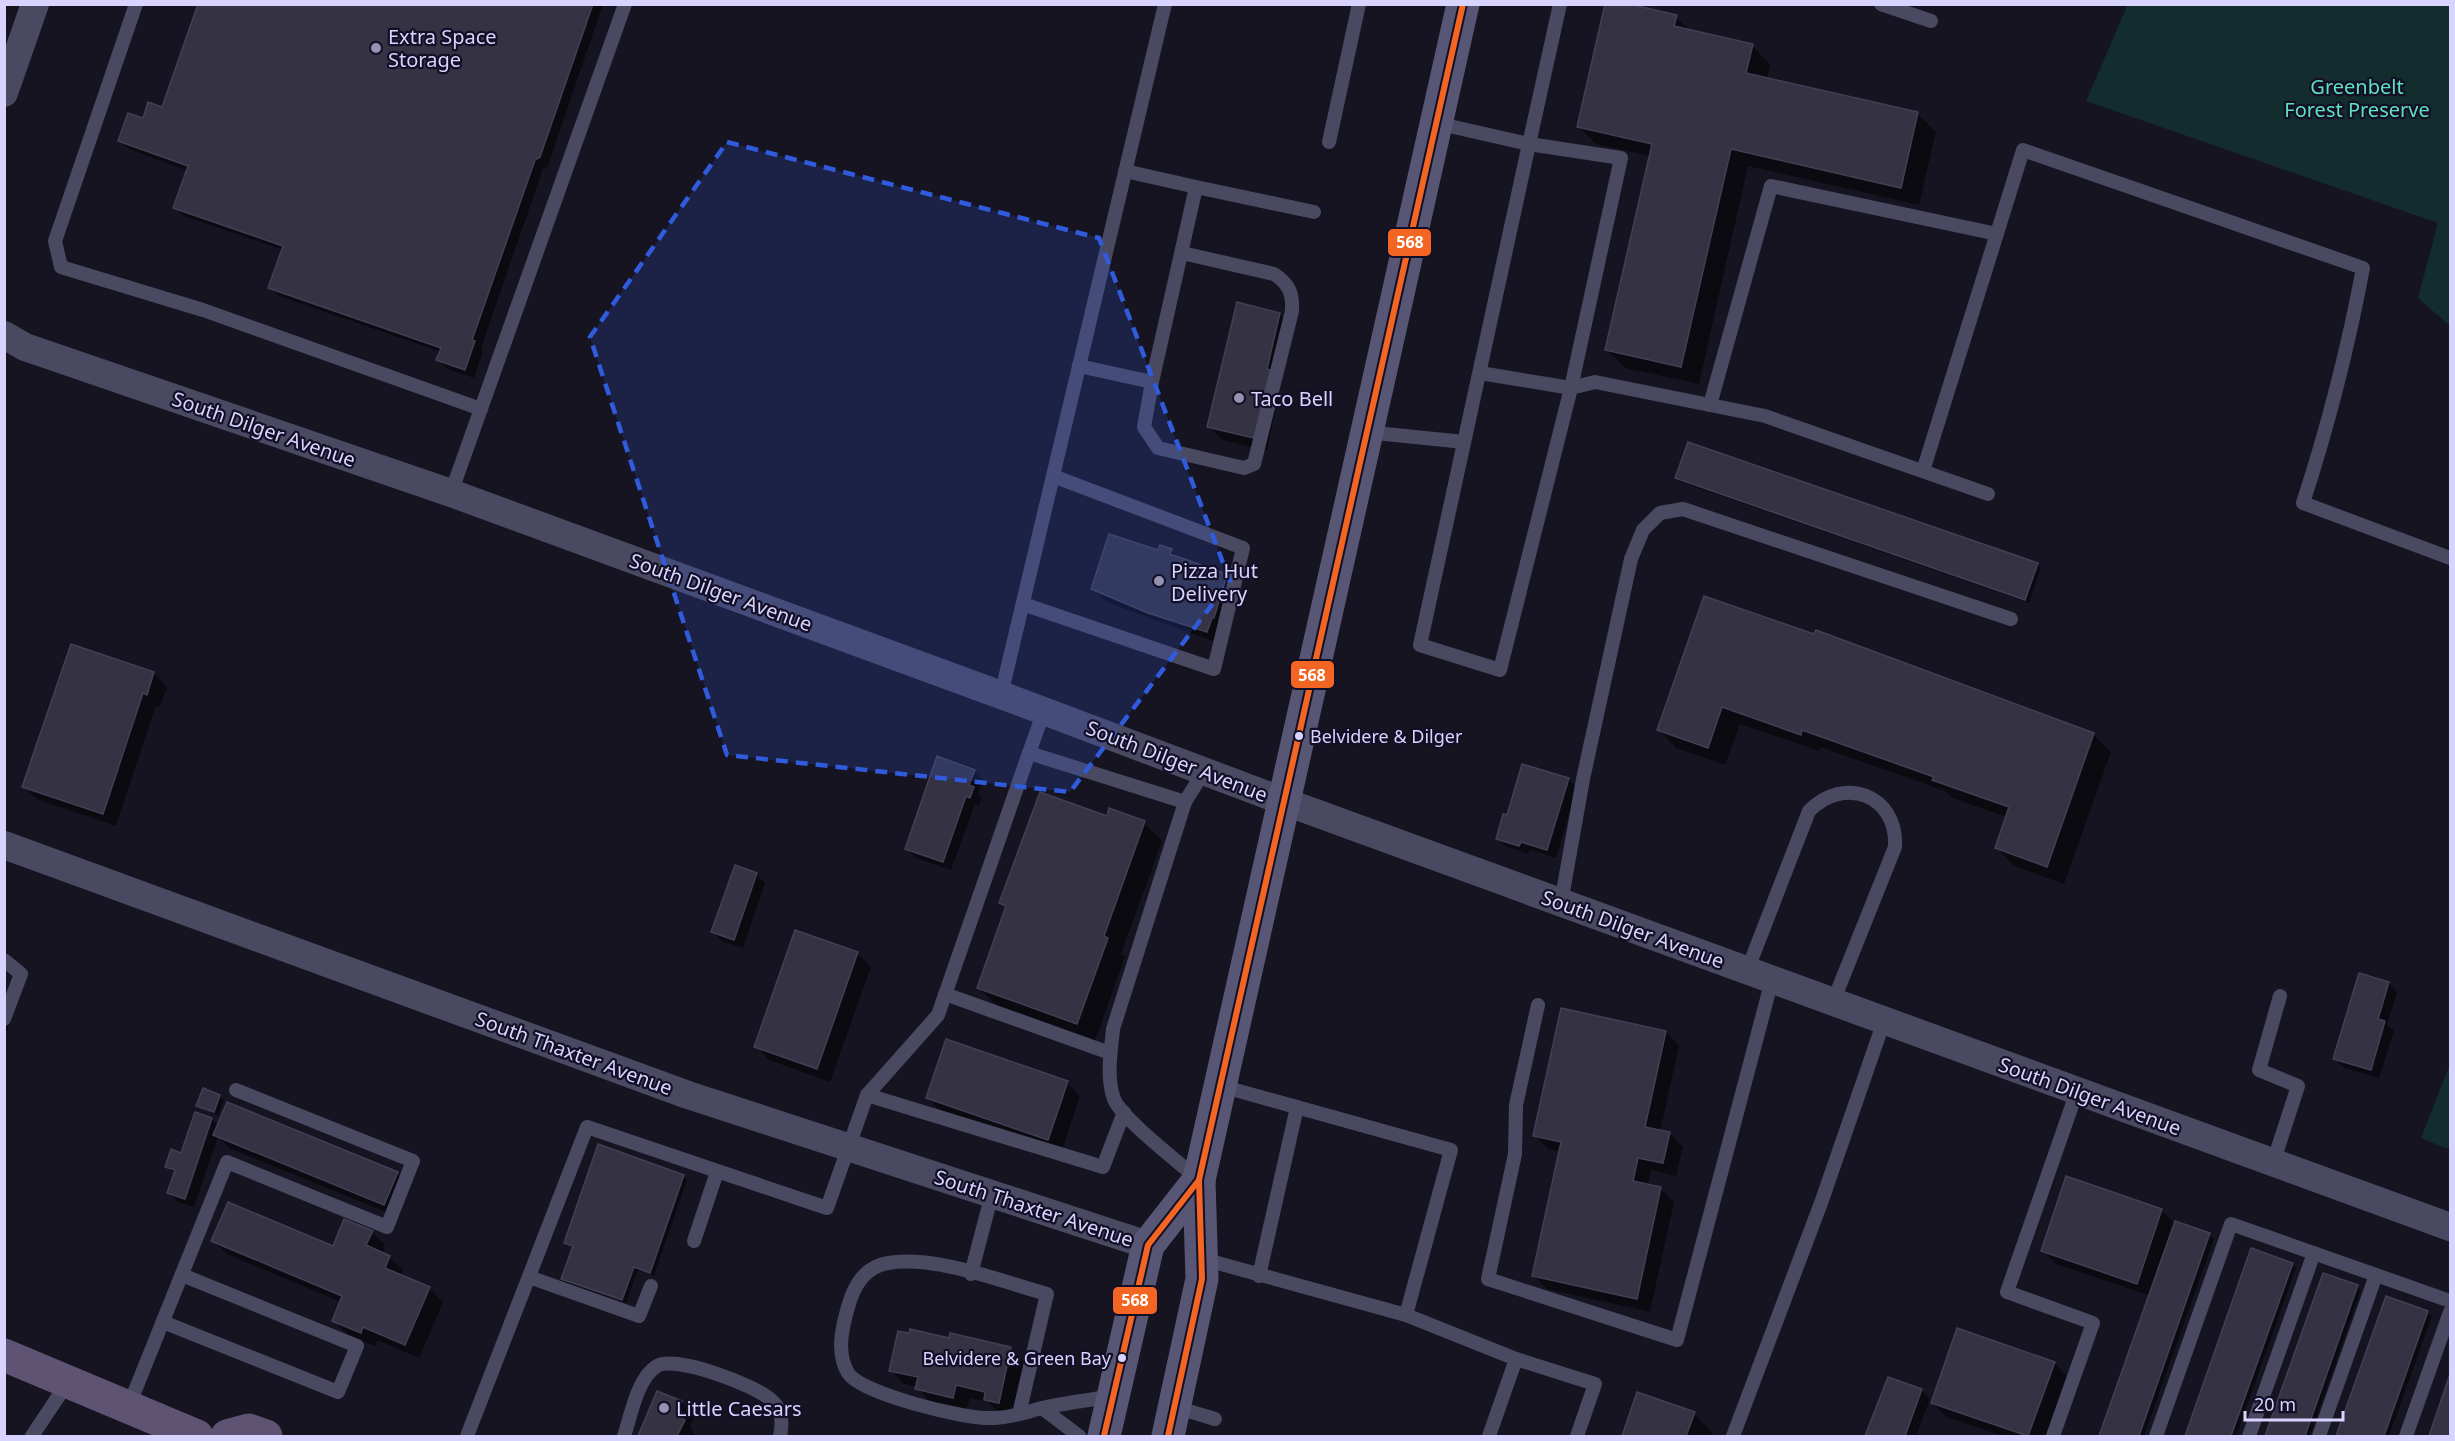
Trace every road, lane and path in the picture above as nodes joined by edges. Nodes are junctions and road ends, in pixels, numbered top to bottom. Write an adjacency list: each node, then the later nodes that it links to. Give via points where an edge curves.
1 (35, 4): 10 (street)
2 (136, 4): 25 (lane, via 55,241 61,267 202,310)
3 (625, 4): 25 (lane)
4 (1165, 4): 14 (lane)
5 (1359, 4): 12 (lane)
6 (1463, 4): 11 (main road)
7 (1560, 4): 13 (lane)
8 (1881, 4): 9 (lane)
9 (1931, 21)
10 (4, 93)
11 (1436, 123): 13 (lane); 26 (main road)
12 (1329, 142)
13 (1529, 144): 21 (lane); 23 (lane, via 1621,158)
14 (1125, 171): 15 (lane); 20 (lane)
15 (1196, 187): 16 (lane); 18 (lane)
16 (1314, 212)
17 (1997, 234): 24 (lane, via 1771,186); 28 (lane); 32 (lane, via 2023,150 2363,268 2329,423 2303,503)
18 (1182, 253): 22 (lane); 22 (lane, via 1274,274 1287,282 1293,296 1254,464 1244,468 1158,447 1144,428)
19 (4, 335): 30 (street, South Dilger Avenue, via 25,347)
20 (1079, 366): 22 (lane); 29 (lane)
21 (1480, 373): 23 (lane); 27 (lane)
22 (1152, 382)
23 (1571, 388): 24 (lane, via 1595,382); 27 (lane, via 1500,670 1420,645)
24 (1710, 405): 28 (lane, via 1765,416)
25 (481, 409): 30 (lane)
26 (1366, 432): 27 (lane); 39 (main road)
27 (1464, 442)
28 (1923, 471): 31 (lane)
29 (1053, 476): 33 (lane); 33 (lane, via 1243,548 1214,669)
30 (451, 493): 35 (street, South Dilger Avenue)
31 (1988, 494)
32 (2451, 558)
33 (1023, 604): 35 (lane)
34 (2011, 619): 42 (lane, via 1683,509 1660,513 1643,530 1624,584)
35 (1001, 695): 36 (street, South Dilger Avenue)
36 (1044, 711): 37 (lane); 38 (street, South Dilger Avenue)
37 (1029, 753): 40 (lane); 45 (lane)
38 (1204, 771): 39 (street, South Dilger Avenue); 40 (lane)
39 (1283, 801): 42 (street, South Dilger Avenue); 52 (main road)
40 (1185, 802): 51 (lane, via 1113,1029)
41 (4, 845): 58 (street, South Thaxter Avenue, via 688,1095)
42 (1561, 903): 44 (street, South Dilger Avenue)
43 (4, 960): 49 (lane, via 21,974)
44 (1760, 975): 47 (street, South Dilger Avenue); 47 (lane, via 1809,811 1819,800 1833,794 1867,797 1884,806 1893,821 1895,847); 48 (lane, via 1677,1340 1488,1279 1515,1154 1516,1105)
45 (945, 994): 51 (lane); 55 (lane, via 938,1015)
46 (2280, 996): 59 (lane, via 2259,1070 2298,1086)
47 (1833, 1002): 50 (street, South Dilger Avenue)
48 (1538, 1005)
49 (4, 1019)
50 (1884, 1021): 54 (street, South Dilger Avenue); 98 (lane)
51 (1110, 1053): 57 (lane, via 1114,1100)
52 (1221, 1086): 56 (lane); 61 (main road)
53 (236, 1090): 69 (lane, via 413,1161 387,1227 227,1162)
54 (2077, 1091): 59 (street, South Dilger Avenue); 99 (lane, via 2007,1292 2093,1323)
55 (867, 1095): 57 (lane, via 1102,1167); 58 (lane)
56 (1297, 1107): 71 (lane); 76 (lane, via 1452,1150)
57 (1124, 1112): 61 (lane)
58 (849, 1147): 60 (lane, via 827,1208); 62 (street, South Thaxter Avenue)
59 (2273, 1162): 63 (street, South Dilger Avenue)
60 (717, 1172): 64 (lane); 72 (lane, via 587,1127)
61 (1199, 1180): 65 (main road); 67 (main road)
62 (992, 1194): 65 (street, South Thaxter Avenue); 68 (lane)
63 (2451, 1227)
64 (694, 1241)
65 (1148, 1245): 81 (main road)
66 (2314, 1253): 70 (lane); 100 (lane, via 2231,1224); 101 (lane)
67 (1202, 1258): 71 (lane); 86 (main road, via 1202,1279)
68 (971, 1274): 84 (lane, via 1047,1294); 84 (lane, via 928,1262 886,1263 865,1272 853,1289 840,1351 848,1374 884,1394 976,1418)
69 (182, 1275): 77 (lane); 77 (lane, via 357,1346 338,1392)
70 (2376, 1275): 74 (lane); 102 (lane)
71 (1259, 1276): 76 (lane)
72 (529, 1277): 73 (lane, via 639,1316); 91 (lane)
73 (651, 1286)
74 (2451, 1301)
75 (2451, 1312): 103 (lane)
76 (1406, 1315): 79 (lane)
77 (163, 1322): 82 (lane)
78 (4, 1355): 80 (main road)
79 (1516, 1359): 96 (lane); 97 (lane, via 1595,1384)
80 (68, 1382): 82 (main road); 87 (lane)
81 (1114, 1396): 83 (lane); 95 (main road)
82 (129, 1408): 88 (main road)
83 (1042, 1408): 84 (lane); 94 (lane)
84 (1019, 1414)
85 (1215, 1419): 86 (lane)
86 (1171, 1422)
87 (32, 1437)
88 (197, 1437)
89 (227, 1437): 90 (main road, via 249,1430)
90 (266, 1437)
91 (467, 1437)
92 (624, 1437): 93 (lane, via 649,1373 658,1365 677,1364 703,1368 770,1398 783,1422)
93 (780, 1437)
94 (1079, 1437)
95 (1104, 1437)
96 (1489, 1437)
97 (1577, 1437)
98 (1733, 1437)
99 (2053, 1437)
100 (2156, 1437)
101 (2249, 1437)
102 (2319, 1437)
103 (2406, 1437)

